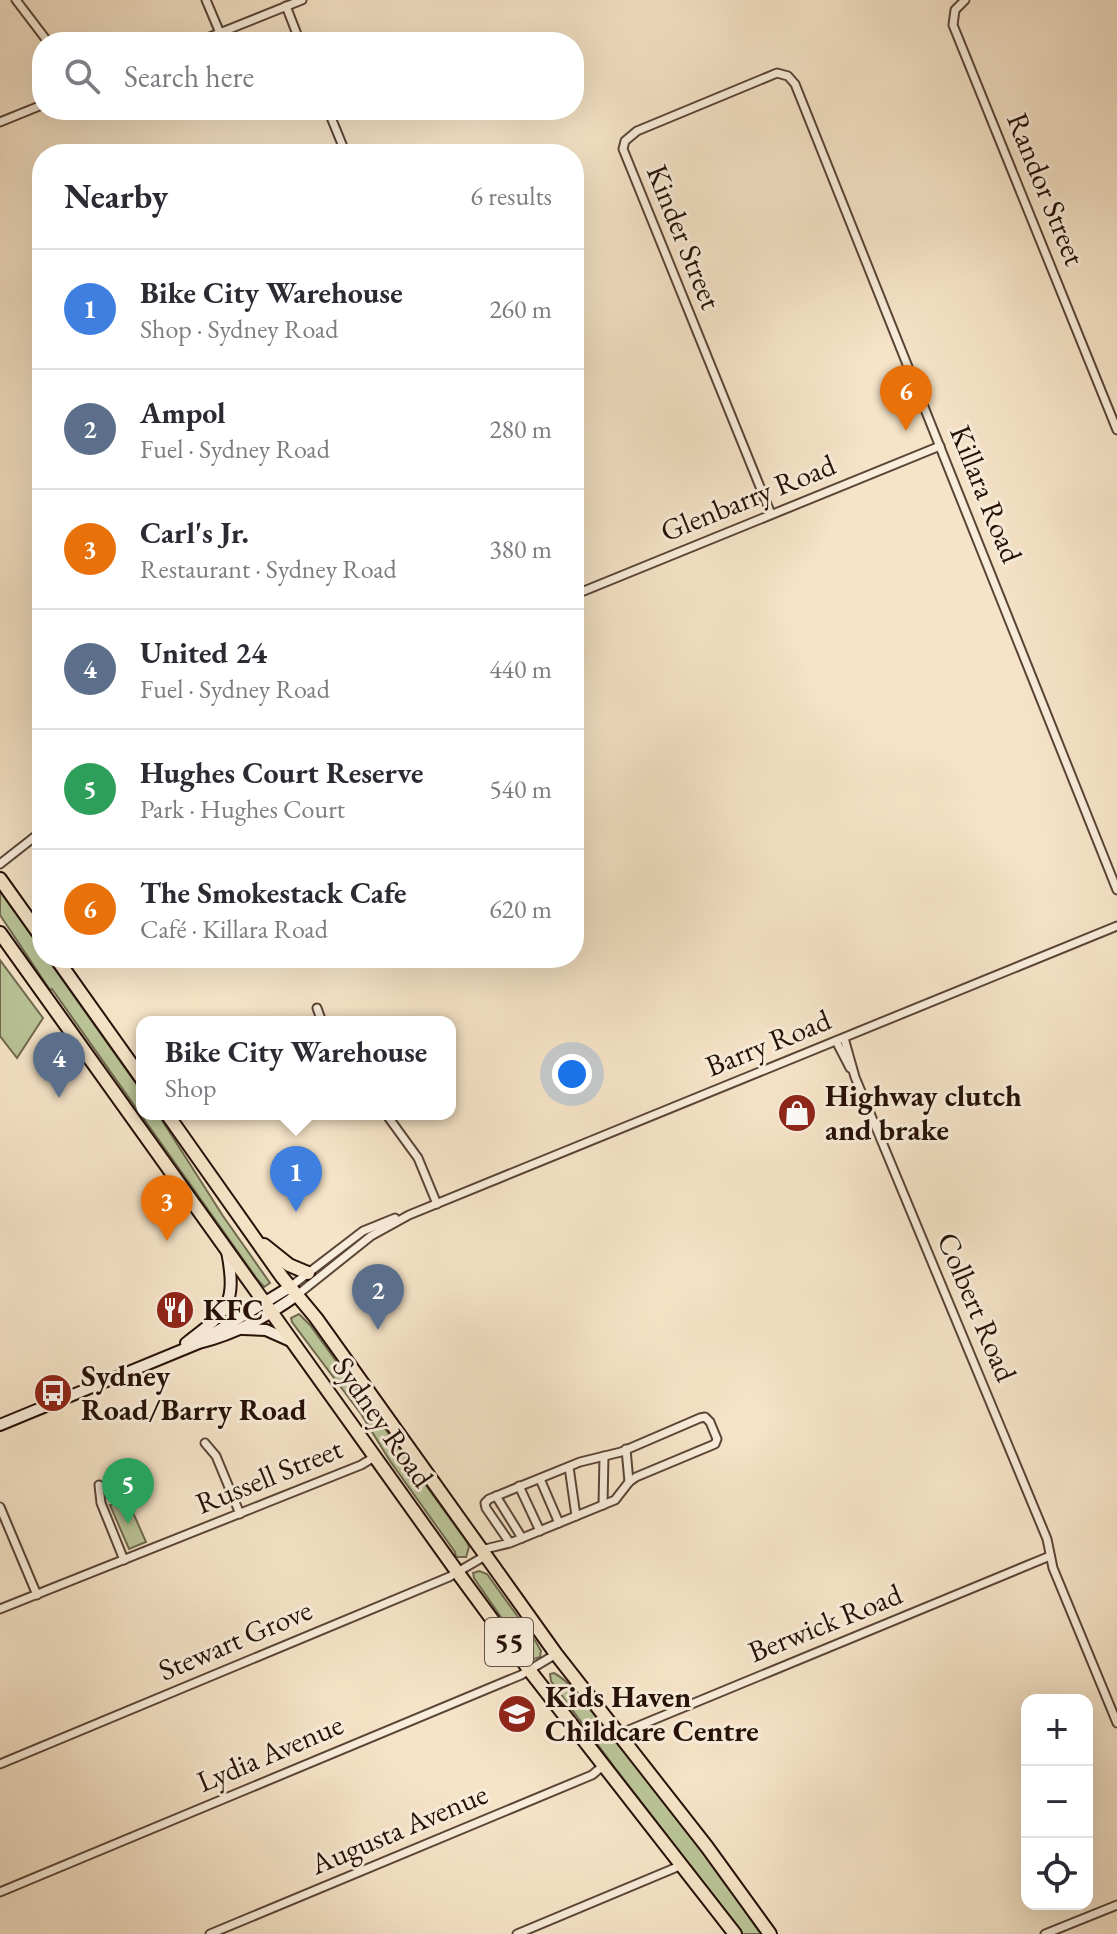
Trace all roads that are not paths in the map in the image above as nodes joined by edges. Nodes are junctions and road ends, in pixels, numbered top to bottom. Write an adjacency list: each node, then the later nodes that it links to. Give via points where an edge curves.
1 (16, 0): 6 (street)
2 (206, 0): 7 (street)
3 (302, 0): 5 (street)
4 (965, 0): 15 (street, Randor Street, via 955,10 953,25)
5 (286, 6): 8 (street); 9 (street)
6 (40, 32)
7 (220, 32)
8 (222, 32)
9 (296, 32)
10 (786, 75): 16 (street, Killara Road, via 795,84); 17 (street, Kinder Street, via 773,74 637,131 623,149)
11 (32, 109): 13 (street)
12 (332, 120): 14 (street)
13 (0, 122)
14 (342, 144)
15 (1117, 430)
16 (940, 446): 17 (street, Glenbarry Road); 22 (street, Killara Road)
17 (771, 514): 18 (street, Glenbarry Road)
18 (584, 591)
19 (32, 839): 20 (street)
20 (0, 864)
21 (0, 879): 23 (highway)
22 (1117, 890)
23 (32, 924)
24 (1117, 926): 29 (street, Barry Road)
25 (0, 933): 36 (highway, Sydney Road / 55)
26 (63, 968): 30 (highway)
27 (317, 1008): 28 (street)
28 (320, 1016)
29 (840, 1039): 33 (street, Barry Road); 64 (street, Colbert Road)
30 (136, 1071)
31 (171, 1120): 35 (highway, Sydney Road / 55)
32 (390, 1120): 33 (street, via 418,1158)
33 (437, 1204): 34 (street, Barry Road)
34 (409, 1215): 37 (street, Barry Road, via 363,1231); 38 (street, Barry Road)
35 (252, 1235): 37 (highway, via 289,1265); 38 (highway, Sydney Road / 55)
36 (226, 1247): 39 (highway, Sydney Road / 55); 43 (main road, via 231,1289 227,1308)
37 (308, 1273): 38 (street, Barry Road)
38 (293, 1291): 39 (main road, Barry Road); 63 (highway, Sydney Road / 55)
39 (269, 1307): 40 (main road, Barry Road); 41 (highway, Sydney Road / 55); 42 (main road, Barry Road)
40 (241, 1329): 41 (main road, via 266,1330); 42 (main road, Barry Road)
41 (295, 1342): 47 (highway, Sydney Road / 55)
42 (199, 1343): 43 (main road, Barry Road)
43 (172, 1354): 44 (main road, Barry Road)
44 (0, 1425)
45 (205, 1443): 57 (street, via 216,1456)
46 (626, 1449): 48 (street); 51 (street); 51 (street, Stewart Grove, via 702,1417 717,1439)
47 (376, 1456): 57 (street, Russell Street); 66 (highway, Sydney Road / 55)
48 (604, 1456): 49 (street); 55 (street)
49 (569, 1467): 50 (street); 58 (street)
50 (540, 1479): 53 (street); 59 (street)
51 (629, 1482): 55 (street, Stewart Grove, via 621,1496)
52 (99, 1485): 65 (street)
53 (519, 1486): 54 (street); 60 (street)
54 (496, 1496): 61 (street); 62 (street, via 485,1505)
55 (603, 1505): 58 (street, Stewart Grove)
56 (0, 1507): 67 (street)
57 (240, 1514): 65 (street, Russell Street)
58 (576, 1516): 59 (street, Stewart Grove)
59 (559, 1523): 60 (street, Stewart Grove)
60 (540, 1531): 61 (street, Stewart Grove)
61 (522, 1538): 62 (street, Stewart Grove)
62 (510, 1543): 63 (street, Stewart Grove)
63 (483, 1553): 66 (street, Stewart Grove); 69 (highway, Sydney Road / 55)
64 (1050, 1556): 71 (street, Colbert Road); 72 (street, Berwick Road)
65 (124, 1560): 67 (street, Russell Street)
66 (458, 1573): 70 (highway, Sydney Road / 55); 73 (street, Stewart Grove)
67 (37, 1595): 68 (street, Russell Street)
68 (0, 1609)
69 (556, 1654): 70 (street, Lydia Avenue); 72 (highway, Sydney Road / 55)
70 (530, 1671): 74 (highway, Sydney Road / 55); 76 (street, Lydia Avenue)
71 (1117, 1723)
72 (619, 1734): 81 (highway, Sydney Road / 55)
73 (0, 1764)
74 (604, 1765): 75 (highway, Sydney Road / 55); 78 (street, Augusta Avenue, via 592,1775)
75 (682, 1865): 79 (street); 80 (highway, Sydney Road / 55)
76 (0, 1892)
77 (1117, 1905): 82 (street)
78 (210, 1934)
79 (517, 1934)
80 (735, 1934)
81 (770, 1934)
82 (1045, 1934)

